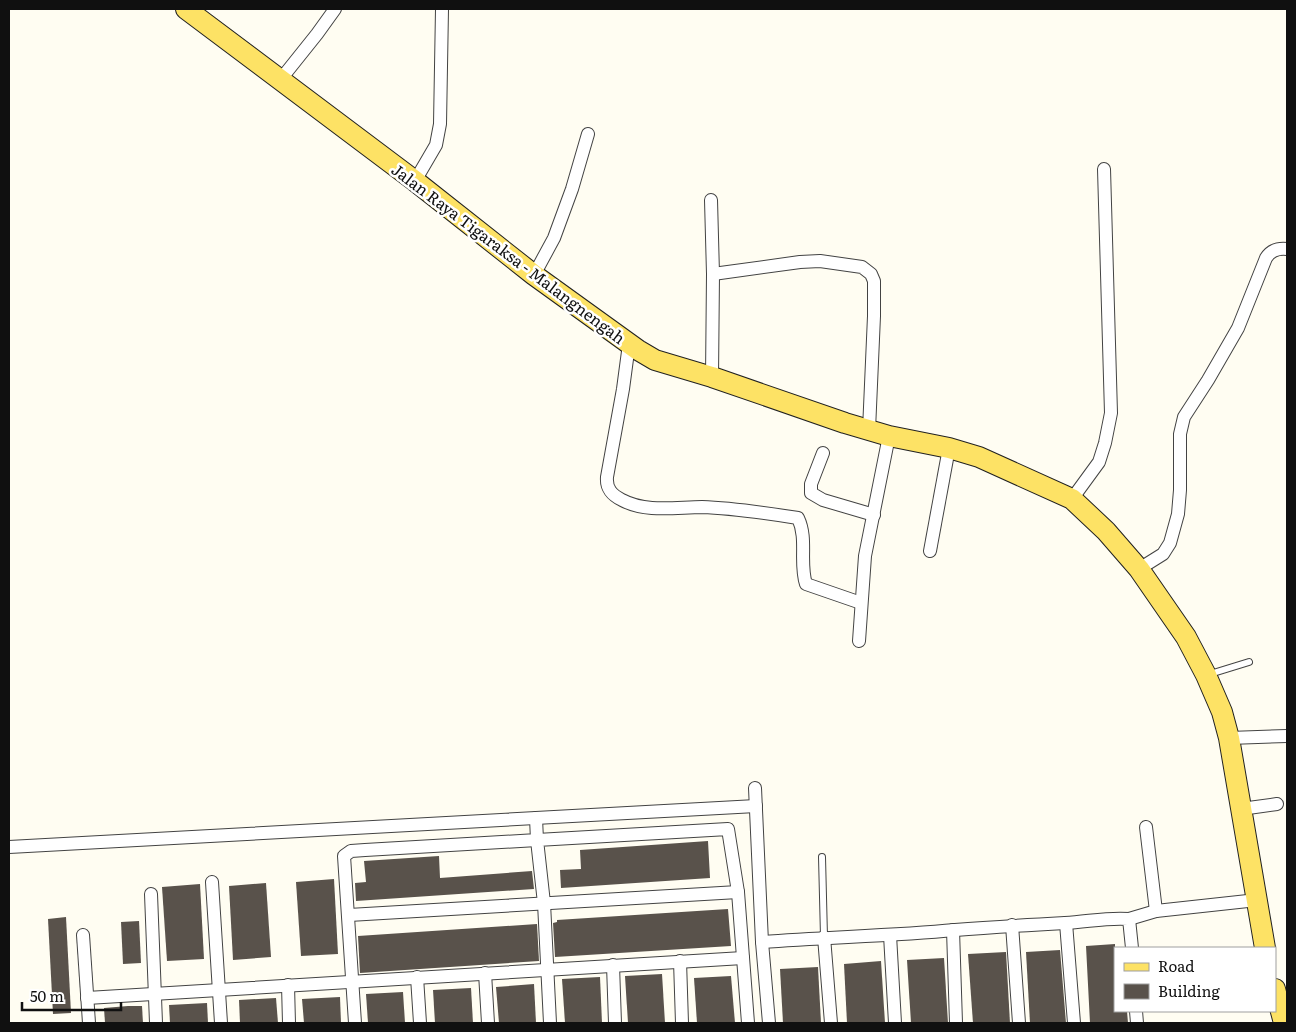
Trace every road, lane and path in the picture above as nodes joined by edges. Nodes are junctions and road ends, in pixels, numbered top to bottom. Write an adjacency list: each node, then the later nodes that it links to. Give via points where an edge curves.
1 (186, 9): 4 (main road, Jalan Raya Tigaraksa - Malangnengah)
2 (335, 9): 4 (street)
3 (442, 9): 7 (street, via 440,124 436,145)
4 (281, 79): 7 (main road, Jalan Raya Tigaraksa - Malangnengah)
5 (588, 134): 11 (street, via 554,238)
6 (1104, 169): 18 (street, via 1110,413 1099,462)
7 (415, 181): 11 (main road, Jalan Raya Tigaraksa - Malangnengah)
8 (711, 200): 10 (street)
9 (1287, 249): 21 (street, via 1270,252 1238,328 1184,417 1180,434 1176,528 1163,554)
10 (713, 274): 13 (street); 14 (street, via 820,261 862,267 871,274 874,307)
11 (534, 275): 12 (main road, Jalan Raya Tigaraksa - Malangnengah)
12 (630, 344): 13 (main road, Jalan Raya Tigaraksa - Malangnengah, via 655,360); 22 (street, via 606,484 610,492 622,501 636,505 748,510 798,518 806,584)
13 (712, 377): 14 (main road, Jalan Raya Tigaraksa - Malangnengah)
14 (869, 430): 15 (main road, Jalan Raya Tigaraksa - Malangnengah)
15 (889, 436): 16 (main road, Jalan Raya Tigaraksa - Malangnengah); 19 (street)
16 (949, 448): 18 (main road, Jalan Raya Tigaraksa - Malangnengah, via 979,457); 20 (street)
17 (823, 453): 19 (street, via 810,484 811,494)
18 (1072, 499): 21 (main road, Jalan Raya Tigaraksa - Malangnengah)
19 (874, 515): 22 (street, via 865,556)
20 (930, 551)
21 (1139, 569): 25 (main road, Jalan Raya Tigaraksa - Malangnengah, via 1186,637)
22 (861, 603): 23 (street)
23 (859, 641)
24 (1249, 662): 25 (lane)
25 (1206, 675): 27 (main road, Jalan Raya Tigaraksa - Malangnengah)
26 (1287, 736): 27 (street)
27 (1229, 738): 31 (main road, Jalan Raya Tigaraksa - Malangnengah)
28 (755, 788): 30 (street)
29 (1278, 804): 31 (street)
30 (756, 806): 32 (street); 51 (street)
31 (1241, 809): 40 (main road, Jalan Raya Tigaraksa - Malangnengah)
32 (536, 818): 34 (street); 35 (street)
33 (1146, 827): 42 (street)
34 (537, 840): 38 (street, via 728,829); 41 (street); 43 (street, via 351,851 344,856)
35 (9, 847)
36 (822, 857): 50 (lane)
37 (212, 882): 62 (street)
38 (738, 892): 41 (street); 54 (street)
39 (151, 894): 64 (street)
40 (1257, 900): 42 (street); 53 (main road, Jalan Raya Tigaraksa - Malangnengah)
41 (544, 904): 43 (street); 57 (street)
42 (1156, 911): 44 (street)
43 (349, 915): 60 (street)
44 (1129, 919): 45 (street); 52 (street)
45 (1066, 923): 46 (street); 82 (street)
46 (1012, 925): 47 (street); 81 (street)
47 (953, 930): 49 (street); 80 (street)
48 (83, 935): 65 (street)
49 (890, 936): 50 (street); 79 (street)
50 (824, 937): 51 (street); 78 (street)
51 (762, 942): 77 (street)
52 (1132, 947)
53 (1265, 947)
54 (743, 958): 55 (street); 76 (street)
55 (680, 961): 56 (street); 75 (street)
56 (613, 965): 57 (street); 74 (street)
57 (547, 969): 58 (street); 73 (street)
58 (485, 973): 59 (street); 72 (street)
59 (417, 977): 60 (street); 71 (street)
60 (352, 981): 61 (street); 70 (street)
61 (288, 985): 62 (street); 69 (street)
62 (219, 989): 64 (street); 68 (street)
63 (1276, 992): 83 (main road)
64 (155, 993): 65 (street); 67 (street)
65 (87, 998): 66 (street)
66 (89, 1023)
67 (156, 1023)
68 (221, 1023)
69 (290, 1023)
70 (355, 1023)
71 (420, 1023)
72 (488, 1023)
73 (550, 1023)
74 (615, 1023)
75 (682, 1023)
76 (748, 1023)
77 (768, 1023)
78 (831, 1023)
79 (895, 1023)
80 (956, 1023)
81 (1018, 1023)
82 (1074, 1023)
83 (1285, 1023)

